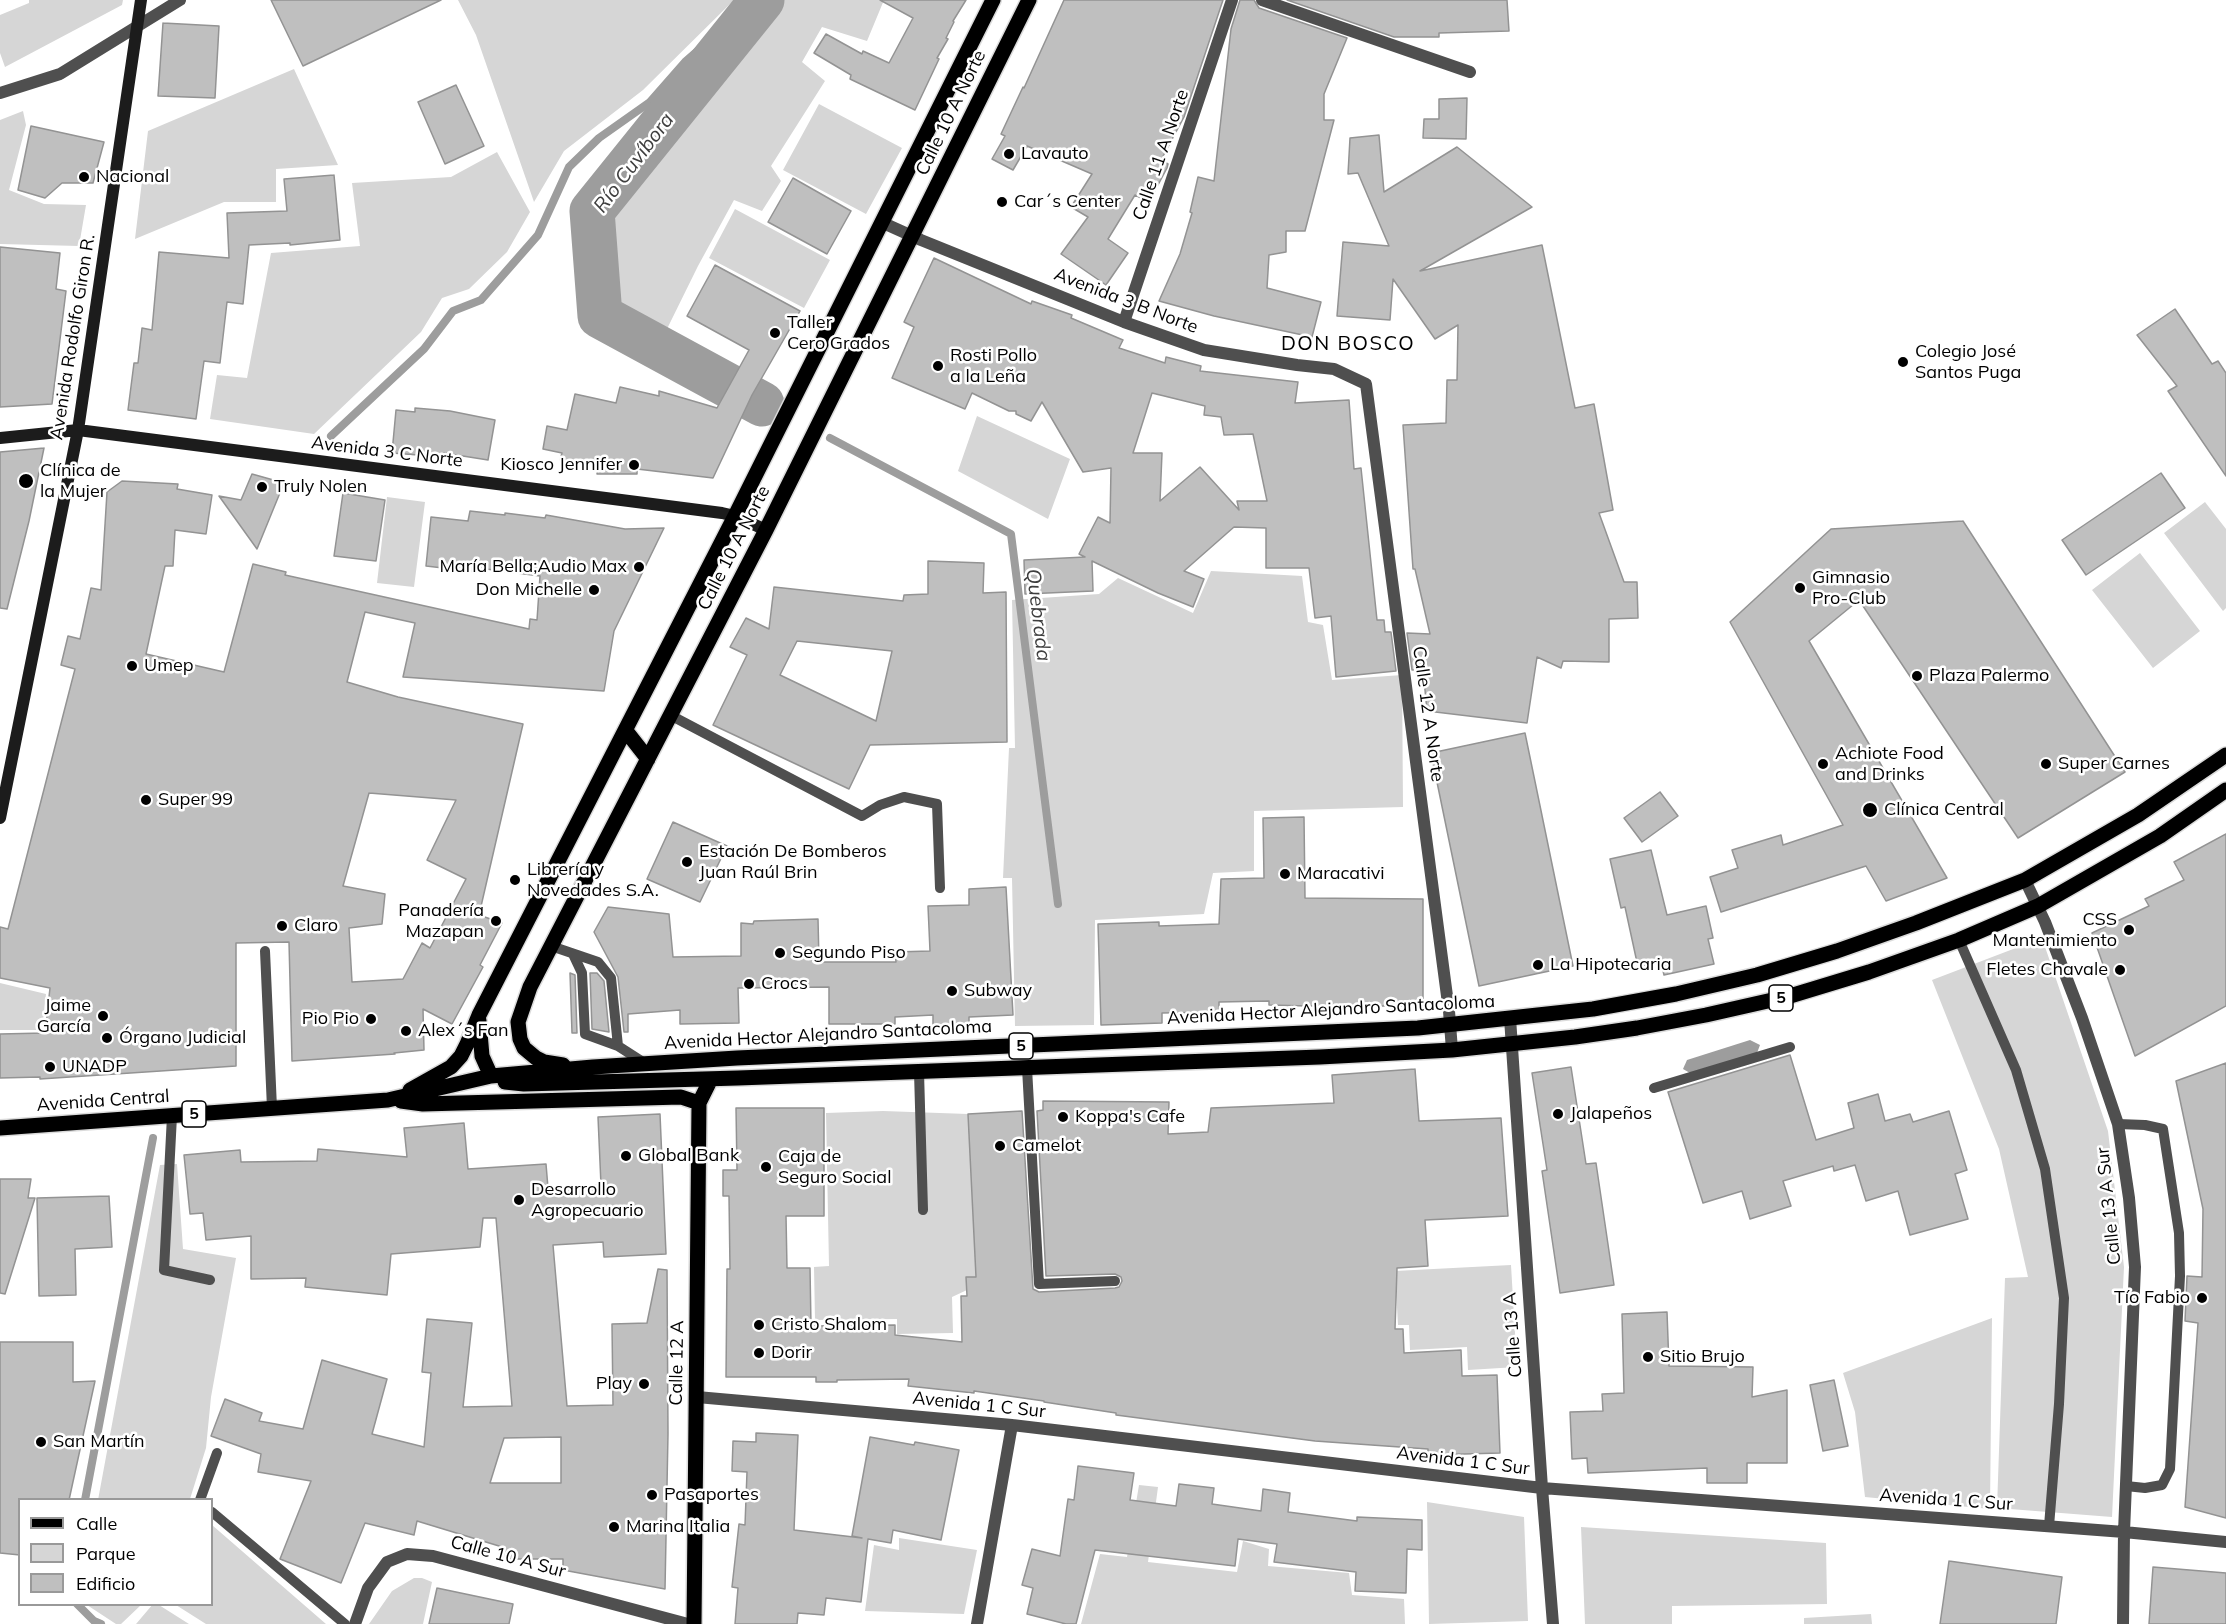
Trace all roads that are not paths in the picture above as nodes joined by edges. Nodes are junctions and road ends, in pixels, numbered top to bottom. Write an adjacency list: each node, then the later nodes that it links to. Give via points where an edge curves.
1 (141, 0): 7 (main road, Avenida Rodolfo Giron R.)
2 (180, 0): 7 (street)
3 (993, 0): 10 (main road, Calle 10 A Norte)
4 (1029, 0): 11 (main road, Calle 10 A Norte)
5 (1232, 0): 12 (street, Calle 11 A Norte)
6 (1262, 0): 8 (street)
7 (137, 25): 9 (street, via 60,74); 14 (main road, Avenida Rodolfo Giron R.)
8 (1470, 72)
9 (0, 93)
10 (881, 222): 11 (street, Avenida 3 B Norte); 16 (main road, Calle 10 A Norte)
11 (912, 236): 12 (street, Avenida 3 B Norte); 17 (main road, Calle 10 A Norte)
12 (1124, 321): 13 (street, Avenida 3 B Norte, via 1204,350 1334,369)
13 (1366, 384): 33 (street, Calle 12 A Norte)
14 (78, 430): 15 (main road, Avenida 3 C Norte); 16 (main road, Avenida 3 C Norte); 23 (main road, Avenida Rodolfo Giron R.)
15 (0, 438)
16 (735, 516): 17 (main road, Avenida 3 C Norte); 19 (main road, Calle 10 A Norte)
17 (766, 530): 18 (main road, Calle 10 A Norte)
18 (670, 715): 21 (main road, Calle 10 A Norte); 25 (lane, via 862,816 904,797 937,804)
19 (626, 731): 21 (main road); 31 (main road, Calle 10 A Norte)
20 (2226, 755): 24 (main road, Avenida Hector Alejandro Santacoloma / 5, via 2138,815)
21 (648, 759): 28 (main road, Calle 10 A Norte)
22 (2226, 790): 26 (main road, Avenida Hector Alejandro Santacoloma / 5, via 2160,836)
23 (0, 818)
24 (2025, 880): 26 (street, Calle 13 A Sur); 32 (main road, Avenida Hector Alejandro Santacoloma / 5, via 1916,923 1757,975 1593,1009)
25 (940, 888)
26 (2038, 906): 27 (main road, Avenida Hector Alejandro Santacoloma / 5); 49 (street, Calle 13 A Sur)
27 (1959, 940): 34 (main road, Avenida Hector Alejandro Santacoloma / 5, via 1774,1000 1637,1028); 61 (lane, via 2016,1070 2045,1168 2064,1298)
28 (551, 946): 30 (lane); 39 (main road, Calle 10 A Norte, via 521,1011 520,1039 530,1054 544,1062)
29 (265, 951): 47 (lane)
30 (573, 954): 35 (lane, via 598,962 611,978); 35 (lane, via 582,973 585,1034)
31 (479, 1015): 42 (main road, via 482,1056); 45 (main road, Calle 10 A Norte, via 461,1056 451,1067)
32 (1510, 1018): 33 (main road, Avenida Hector Alejandro Santacoloma / 5); 34 (street, Calle 13 A)
33 (1450, 1025): 37 (street, Calle 12 A Norte); 38 (main road, Avenida Hector Alejandro Santacoloma / 5)
34 (1512, 1044): 37 (main road, Avenida Hector Alejandro Santacoloma / 5); 58 (street, Calle 13 A)
35 (618, 1046): 38 (lane)
36 (1790, 1047): 44 (lane)
37 (1452, 1050): 40 (main road, Avenida Hector Alejandro Santacoloma / 5)
38 (647, 1064): 39 (main road, Avenida Hector Alejandro Santacoloma / 5)
39 (592, 1067): 42 (main road, Avenida Hector Alejandro Santacoloma / 5)
40 (1027, 1068): 41 (main road, Avenida Hector Alejandro Santacoloma / 5); 53 (lane, via 1039,1284)
41 (919, 1072): 43 (main road, Avenida Hector Alejandro Santacoloma / 5); 51 (lane)
42 (491, 1076): 43 (main road, Avenida Hector Alejandro Santacoloma / 5, via 524,1084); 45 (main road, Avenida Hector Alejandro Santacoloma / 5)
43 (711, 1079): 46 (main road)
44 (1654, 1088)
45 (388, 1100): 46 (main road, via 423,1104 681,1097); 47 (main road, Avenida Central / 5)
46 (699, 1103): 54 (main road, Calle 12 A)
47 (272, 1108): 48 (main road, Avenida Central / 5)
48 (172, 1116): 50 (main road, Avenida Central / 5); 52 (lane, via 164,1270)
49 (2118, 1124): 57 (street, Calle 13 A Sur, via 2135,1268); 57 (lane, via 2163,1129 2180,1255 2170,1469 2162,1485)
50 (0, 1128)
51 (922, 1210)
52 (210, 1280)
53 (1115, 1281)
54 (696, 1397): 55 (street, Avenida 1 C Sur); 67 (main road, Calle 12 A)
55 (1012, 1425): 58 (street, Avenida 1 C Sur); 68 (street)
56 (217, 1454): 59 (lane)
57 (2126, 1486): 62 (street, Calle 13 A Sur)
58 (1542, 1488): 61 (street, Avenida 1 C Sur); 69 (street, Calle 13 A)
59 (201, 1498)
60 (213, 1513): 64 (lane)
61 (2049, 1526): 62 (street, Avenida 1 C Sur)
62 (2124, 1532): 63 (street, Avenida 1 C Sur); 70 (street, Calle 13 A Sur)
63 (2226, 1542)
64 (345, 1624)
65 (355, 1624): 66 (street, Calle 10 A Sur, via 368,1588 387,1562 407,1554 433,1556)
66 (688, 1624)
67 (694, 1624)
68 (977, 1624)
69 (1553, 1624)
70 (2122, 1624)

